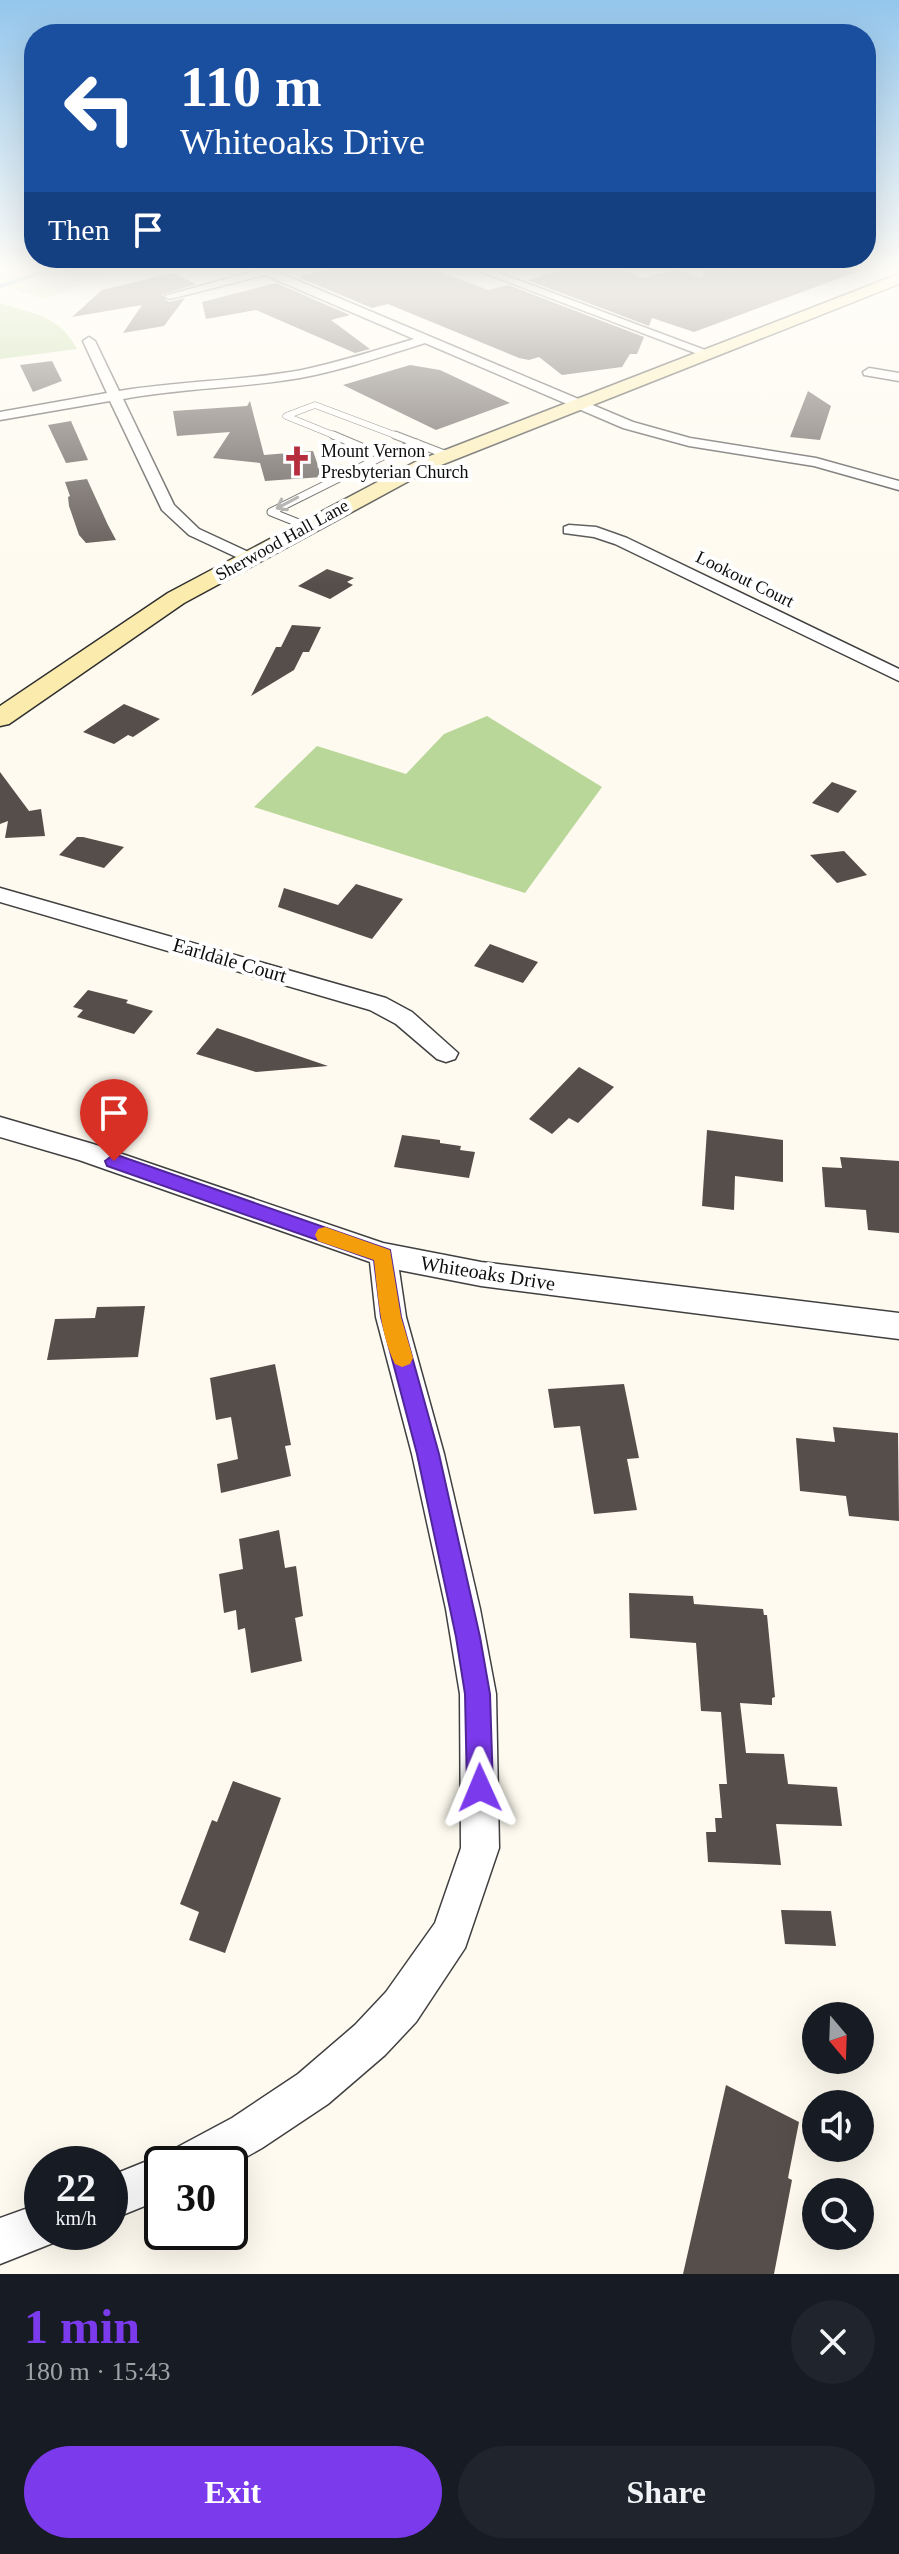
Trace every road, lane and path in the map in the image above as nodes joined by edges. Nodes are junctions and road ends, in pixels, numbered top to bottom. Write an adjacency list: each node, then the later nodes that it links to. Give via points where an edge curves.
1 (105, 372): 7 (street)
2 (306, 372): 7 (street)
3 (499, 372): 8 (street)
4 (659, 372): 8 (main road, Sherwood Hall Lane)
5 (869, 372): 6 (street)
6 (899, 377)
7 (117, 395): 9 (street); 16 (street, via 167,507 194,532)
8 (577, 405): 11 (main road, Sherwood Hall Lane); 13 (street, via 667,437 816,462)
9 (0, 416)
10 (417, 443): 11 (lane); 12 (lane); 12 (lane, via 315,405 286,416)
11 (447, 455): 14 (main road, Sherwood Hall Lane)
12 (383, 456): 14 (lane, one-way to 14, via 271,512)
13 (899, 486)
14 (306, 526): 16 (main road, Sherwood Hall Lane)
15 (569, 530): 17 (street, Lookout Court, via 621,541)
16 (249, 558): 18 (main road, Sherwood Hall Lane, via 121,633)
17 (899, 676)
18 (0, 718)
19 (0, 895): 20 (street, Earldale Court, via 378,1004)
20 (446, 1053)
21 (0, 1127): 22 (street, Whiteoaks Drive)
22 (383, 1255): 23 (street, Whiteoaks Drive, via 481,1274); 24 (street, via 391,1317 431,1466 478,1694 480,1848 451,1934 401,2007 313,2089)
23 (899, 1326)
24 (223, 2146)
25 (24, 2232): 26 (street)
26 (0, 2241)

